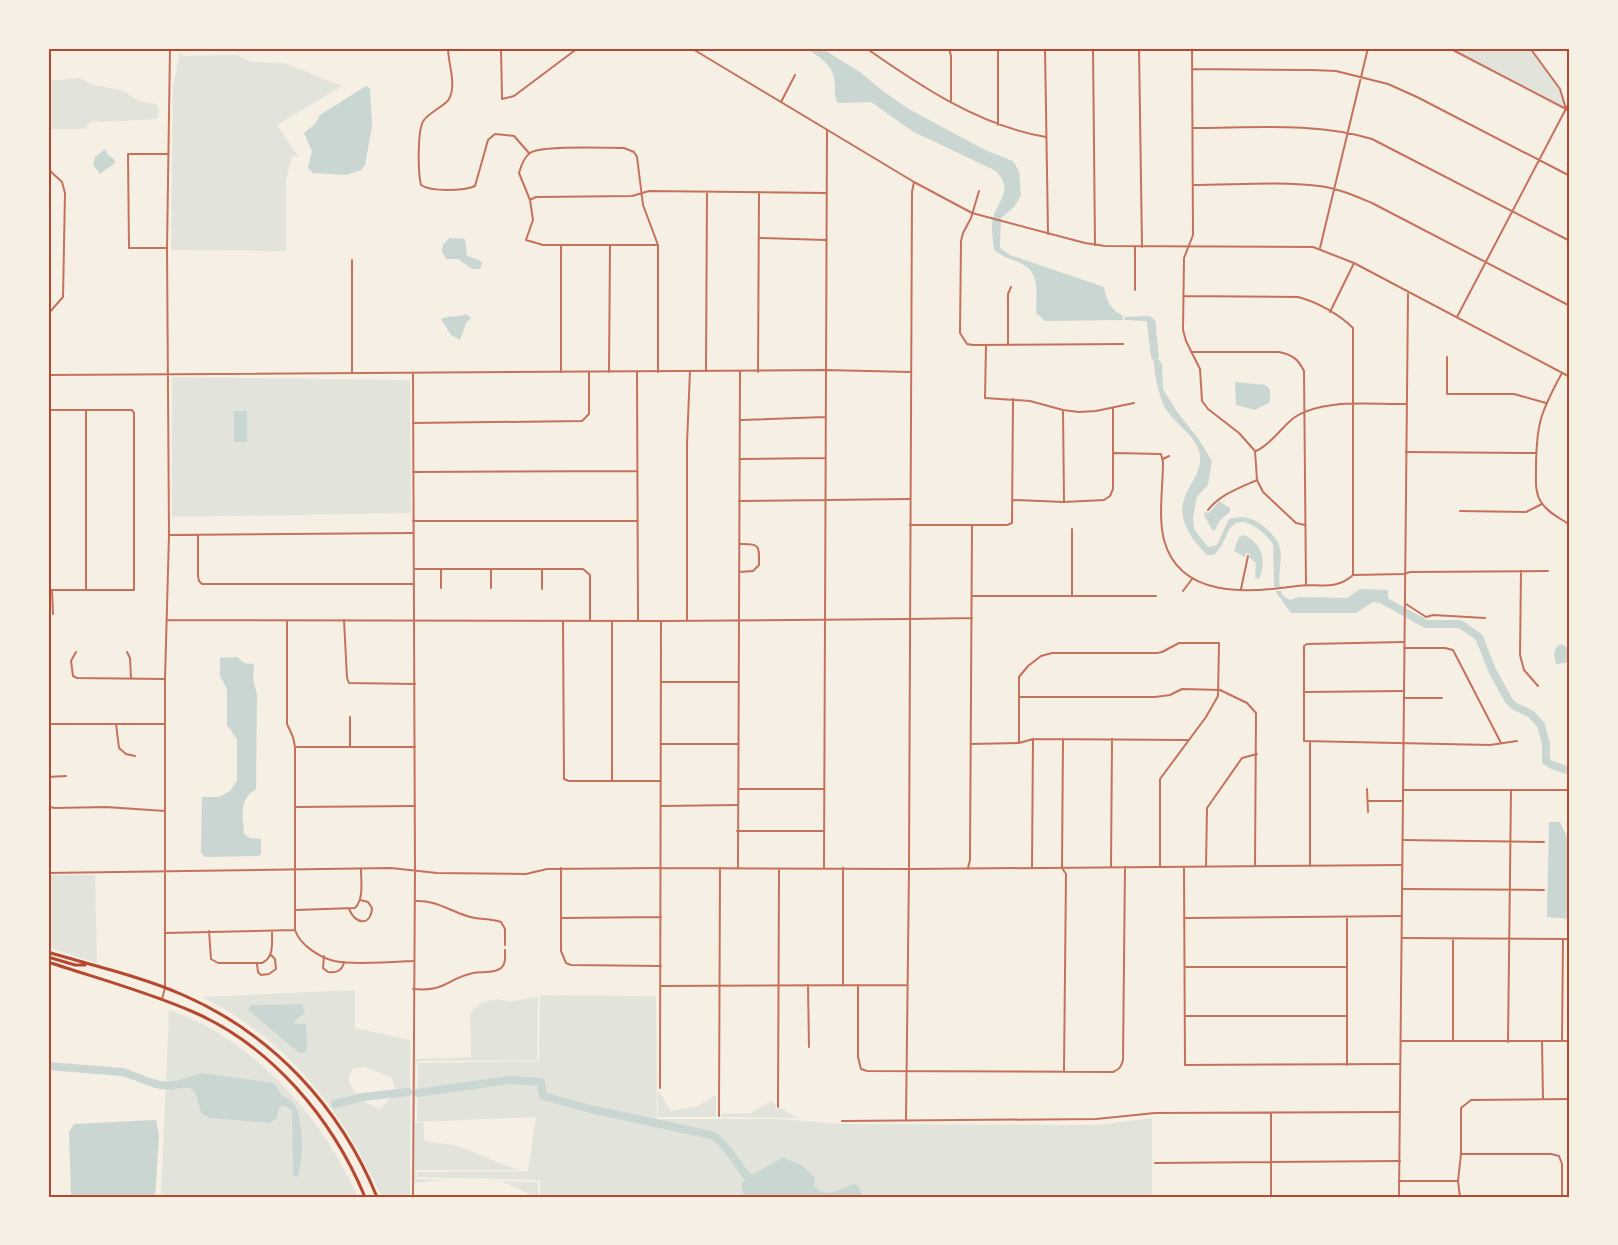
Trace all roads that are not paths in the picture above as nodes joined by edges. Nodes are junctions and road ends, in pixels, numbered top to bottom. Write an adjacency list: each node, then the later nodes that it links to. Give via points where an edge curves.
1 (448, 48): 30 (street, via 451,94 422,125 421,185 429,189 475,186 488,140 495,134 514,136)
2 (501, 48): 3 (street, via 502,99 514,96)
3 (578, 48)
4 (691, 48): 22 (street)
5 (866, 48): 20 (street, via 910,79)
6 (949, 48): 20 (street)
7 (998, 48): 25 (street)
8 (1045, 48): 29 (street)
9 (1093, 48): 53 (street)
10 (1139, 48): 55 (street)
11 (1192, 48): 17 (street)
12 (1368, 48): 19 (street)
13 (1449, 48): 23 (street)
14 (1530, 48): 23 (street, via 1560,88)
15 (170, 49): 16 (street); 31 (street)
16 (57, 50)
17 (1192, 69): 19 (street, via 1336,71); 26 (street)
18 (795, 75): 22 (street)
19 (1361, 77): 28 (street); 32 (street, via 1417,97)
20 (951, 101): 25 (street)
21 (1570, 101): 23 (street)
22 (781, 102): 27 (street)
23 (1566, 109): 24 (street); 32 (street)
24 (1570, 112)
25 (998, 124): 29 (street)
26 (1192, 128): 28 (street, via 1310,127); 36 (street)
27 (827, 130): 35 (street); 42 (street)
28 (1348, 132): 37 (street); 44 (street, via 1394,149)
29 (1046, 137): 46 (street)
30 (530, 153): 41 (street, via 544,148 624,148 637,157); 43 (street, via 519,173)
31 (168, 154): 57 (street); 57 (street, via 128,154 129,248)
32 (1540, 160): 34 (street); 44 (street)
33 (48, 169): 68 (street, via 62,182 65,193 63,297)
34 (1570, 176)
35 (914, 182): 45 (street); 85 (street)
36 (1192, 185): 37 (street, via 1302,185); 56 (street, via 1193,235)
37 (1334, 189): 58 (street); 60 (street, via 1372,202)
38 (979, 191): 45 (street)
39 (707, 192): 40 (street); 41 (street); 76 (street)
40 (759, 192): 42 (street); 47 (street)
41 (640, 193): 43 (street); 50 (street)
42 (826, 193): 48 (street)
43 (530, 200): 51 (street, via 533,220 526,240)
44 (1512, 211): 49 (street); 60 (street)
45 (972, 213): 46 (street); 71 (street, via 961,241 960,333 967,344)
46 (1048, 234): 53 (street)
47 (758, 238): 48 (street); 84 (street)
48 (826, 240): 75 (street)
49 (1570, 241)
50 (658, 244): 52 (street); 81 (street)
51 (561, 245): 52 (street); 77 (street)
52 (610, 245): 79 (street)
53 (1095, 245): 54 (street)
54 (1135, 247): 55 (street); 63 (street)
55 (1142, 247): 56 (street)
56 (1187, 247): 58 (street); 65 (street)
57 (167, 248): 88 (street)
58 (1320, 248): 61 (street)
59 (352, 260): 89 (street)
60 (1485, 262): 66 (street); 69 (street)
61 (1354, 263): 64 (street); 67 (street)
62 (1011, 287): 72 (street)
63 (1135, 290)
64 (1408, 292): 69 (street); 95 (street)
65 (1183, 296): 67 (street, via 1298,297); 73 (street, via 1184,330)
66 (1570, 306)
67 (1330, 312): 96 (street, via 1353,328)
68 (48, 314)
69 (1457, 317): 87 (street)
70 (1123, 344): 72 (street)
71 (986, 345): 72 (street); 92 (street, via 986,398)
72 (1008, 345)
73 (1190, 352): 101 (street, via 1280,352 1294,356 1304,372); 105 (street, via 1200,369 1202,401)
74 (1447, 357): 94 (street, via 1448,394 1514,394)
75 (825, 370): 84 (street); 85 (street); 102 (street)
76 (706, 371): 82 (street); 83 (street)
77 (561, 372): 78 (street); 86 (street)
78 (589, 372): 79 (street); 104 (street, via 589,414 582,421)
79 (609, 372): 80 (street)
80 (637, 372): 81 (street); 113 (street)
81 (658, 372): 82 (street)
82 (690, 372): 166 (street)
83 (740, 372): 84 (street); 103 (street)
84 (758, 372)
85 (910, 372): 116 (street)
86 (413, 373): 89 (street); 104 (street)
87 (1562, 373): 91 (street); 94 (street)
88 (169, 374): 89 (street); 90 (street); 132 (street)
89 (352, 374)
90 (48, 375)
91 (1570, 377)
92 (1013, 399): 100 (street); 118 (street)
93 (1134, 403): 97 (street)
94 (1546, 403): 108 (street)
95 (1406, 404): 96 (street); 106 (street)
96 (1353, 405): 101 (street); 144 (street)
97 (1113, 408): 100 (street); 107 (street)
98 (48, 410): 99 (street)
99 (86, 410): 153 (street); 153 (street, via 134,413 134,591)
100 (1064, 410): 120 (street)
101 (1305, 411): 105 (street); 128 (street)
102 (825, 417): 103 (street); 110 (street)
103 (740, 420): 111 (street)
104 (413, 423): 114 (street)
105 (1256, 451): 115 (street)
106 (1406, 452): 108 (street); 143 (street)
107 (1114, 453): 112 (street, via 1161,454); 120 (street, via 1110,496 1104,500)
108 (1536, 453): 121 (street, via 1537,494)
109 (1169, 456): 112 (street)
110 (825, 458): 111 (street); 117 (street)
111 (739, 459): 119 (street)
112 (1163, 459): 145 (street, via 1164,539 1177,565)
113 (637, 471): 114 (street); 124 (street)
114 (413, 472): 125 (street)
115 (1257, 480): 122 (street, via 1226,493); 128 (street, via 1263,492 1296,523)
116 (910, 499): 117 (street); 126 (street)
117 (825, 500): 119 (street); 168 (street)
118 (1013, 500): 120 (street); 127 (street, via 1012,523)
119 (739, 501): 134 (street)
120 (1064, 502)
121 (1542, 504): 123 (street, via 1526,512); 129 (street)
122 (1208, 510)
123 (1460, 511)
124 (637, 520): 125 (street); 174 (street)
125 (413, 521): 131 (street)
126 (910, 525): 127 (street); 163 (street)
127 (972, 525): 156 (street)
128 (1305, 525): 147 (street)
129 (1570, 525)
130 (1072, 529): 157 (street)
131 (413, 533): 133 (street); 136 (street)
132 (169, 535): 133 (street); 164 (street)
133 (198, 535): 146 (street, via 198,576 202,584)
134 (740, 544): 142 (street); 142 (street, via 753,543 759,549 759,565 757,569)
135 (1248, 556): 154 (street)
136 (414, 569): 137 (street); 146 (street)
137 (441, 569): 138 (street); 148 (street)
138 (491, 569): 139 (street); 149 (street)
139 (542, 569): 150 (street); 172 (street, via 586,570 591,580)
140 (1521, 571): 141 (street); 143 (street); 185 (street, via 1520,655 1524,670)
141 (1548, 571)
142 (739, 572): 167 (street)
143 (1404, 574): 144 (street); 159 (street)
144 (1353, 575): 147 (street, via 1338,585)
145 (1192, 579): 154 (street, via 1222,589); 155 (street)
146 (414, 584): 170 (street)
147 (1306, 585): 154 (street)
148 (441, 588)
149 (492, 588)
150 (542, 588)
151 (48, 590): 152 (street)
152 (52, 590): 153 (street); 160 (street)
153 (86, 590)
154 (1241, 590)
155 (1183, 591)
156 (972, 596): 157 (street); 161 (street)
157 (1072, 596): 158 (street)
158 (1156, 596)
159 (1404, 603): 162 (street, via 1425,617); 176 (street)
160 (53, 614)
161 (972, 618): 163 (street); 207 (street)
162 (1485, 618)
163 (909, 619): 168 (street); 256 (street)
164 (167, 620): 169 (street); 181 (street)
165 (344, 620): 169 (street); 170 (street); 184 (street, via 349,683)
166 (687, 620): 167 (street); 175 (street)
167 (739, 620): 168 (street); 183 (street)
168 (824, 620): 218 (street)
169 (287, 621): 208 (street, via 287,724)
170 (414, 621): 171 (street); 184 (street)
171 (563, 621): 172 (street); 215 (street, via 564,779)
172 (590, 621): 173 (street)
173 (612, 621): 174 (street); 215 (street)
174 (638, 621): 175 (street)
175 (661, 621): 182 (street)
176 (1404, 642): 177 (street); 188 (street, via 1307,644)
177 (1404, 648): 187 (street); 204 (street, via 1453,650)
178 (76, 652): 180 (street, via 71,661 77,678)
179 (127, 652): 180 (street)
180 (130, 678): 181 (street)
181 (165, 679): 195 (street)
182 (661, 682): 183 (street); 205 (street)
183 (738, 682): 206 (street)
184 (415, 684): 210 (street)
185 (1538, 686)
186 (1220, 690): 189 (street, via 1182,689 1155,697); 189 (street, via 1219,643 1179,643 1157,653 1041,656 1020,677); 199 (street); 211 (street, via 1248,703 1256,713)
187 (1404, 691): 188 (street); 190 (street)
188 (1304, 692): 201 (street, via 1304,741)
189 (1020, 697): 203 (street)
190 (1404, 698): 191 (street); 202 (street)
191 (1442, 698)
192 (350, 717): 209 (street)
193 (48, 724): 194 (street)
194 (116, 724): 195 (street); 212 (street, via 117,745)
195 (165, 724): 230 (street)
196 (1033, 739): 197 (street); 203 (street); 254 (street)
197 (1063, 739): 198 (street); 241 (street)
198 (1112, 739): 199 (street); 242 (street)
199 (1188, 740): 244 (street, via 1160,779)
200 (1517, 741): 204 (street)
201 (1310, 742): 202 (street); 240 (street)
202 (1403, 742): 204 (street); 220 (street)
203 (1019, 743): 207 (street)
204 (1501, 743)
205 (661, 744): 206 (street); 216 (street)
206 (737, 744): 217 (street)
207 (970, 744): 253 (street)
208 (295, 747): 209 (street); 229 (street)
209 (350, 747): 210 (street)
210 (415, 747): 227 (street)
211 (1257, 754): 238 (street, via 1242,758 1207,808); 239 (street)
212 (135, 756)
213 (66, 776): 214 (street)
214 (48, 777)
215 (612, 781): 216 (street)
216 (661, 781): 228 (street)
217 (737, 789): 218 (street); 226 (street)
218 (823, 789): 233 (street)
219 (1367, 789): 223 (street)
220 (1403, 790): 221 (street); 224 (street)
221 (1511, 790): 222 (street); 235 (street)
222 (1570, 790)
223 (1368, 801): 224 (street); 231 (street)
224 (1403, 801): 234 (street)
225 (48, 803): 230 (street, via 55,808)
226 (737, 805): 228 (street); 232 (street)
227 (415, 806): 229 (street); 258 (street)
228 (661, 806): 247 (street)
229 (295, 807): 257 (street)
230 (165, 812): 260 (street)
231 (1368, 812)
232 (737, 831): 233 (street); 249 (street)
233 (823, 831): 251 (street)
234 (1402, 840): 235 (street); 237 (street)
235 (1510, 842): 236 (street); 262 (street)
236 (1544, 842)
237 (1402, 865): 240 (street); 261 (street)
238 (1206, 866): 239 (street); 245 (street)
239 (1255, 866): 240 (street)
240 (1310, 866)
241 (1062, 867): 242 (street); 254 (street); 318 (street, via 1066,874)
242 (1111, 867): 243 (street)
243 (1125, 867): 244 (street); 318 (street, via 1121,1067 1113,1072)
244 (1160, 867): 245 (street)
245 (1184, 867): 272 (street)
246 (561, 868): 247 (street); 258 (street, via 526,874); 271 (street)
247 (661, 868): 248 (street); 269 (street)
248 (720, 868): 249 (street); 300 (street)
249 (738, 868): 250 (street)
250 (779, 868): 251 (street); 301 (street)
251 (824, 868): 252 (street)
252 (843, 868): 256 (street); 296 (street)
253 (968, 868): 254 (street); 256 (street)
254 (1032, 868)
255 (361, 869): 257 (street); 258 (street); 264 (street)
256 (909, 869): 298 (street)
257 (295, 870): 260 (street); 267 (street)
258 (415, 872): 265 (street)
259 (48, 873): 260 (street)
260 (165, 873): 276 (street)
261 (1402, 889): 262 (street); 268 (street)
262 (1509, 890): 263 (street); 279 (street)
263 (1544, 890)
264 (360, 900): 266 (street, via 358,906); 266 (street, via 372,908 368,919 357,921)
265 (415, 901): 282 (street, via 427,900 468,917 501,922); 290 (street)
266 (349, 909): 267 (street)
267 (295, 910): 273 (street)
268 (1402, 916): 270 (street); 277 (street)
269 (661, 917): 271 (street); 293 (street)
270 (1347, 917): 272 (street); 295 (street)
271 (561, 918): 293 (street, via 561,951 566,963)
272 (1185, 918): 294 (street)
273 (295, 930): 275 (street); 286 (street, via 304,945)
274 (209, 931): 275 (street); 276 (street); 291 (street, via 211,959 218,963)
275 (272, 931): 285 (street)
276 (165, 933): 303 (street)
277 (1401, 938): 278 (street); 308 (street)
278 (1453, 939): 279 (street); 309 (street)
279 (1509, 939): 280 (street); 312 (street)
280 (1563, 939): 281 (street); 310 (street)
281 (1570, 939)
282 (505, 945)
283 (505, 950): 304 (street, via 505,961 498,971 470,974 436,989)
284 (48, 952): 292 (main road)
285 (271, 955): 291 (street, via 267,961); 291 (street, via 276,964 273,972 261,975)
286 (324, 956): 289 (street); 289 (street, via 323,968 328,972 339,971)
287 (48, 957): 292 (main road)
288 (48, 962): 305 (main road)
289 (344, 962): 290 (street)
290 (413, 962): 304 (street)
291 (257, 963)
292 (89, 965): 303 (main road)
293 (661, 966): 299 (street)
294 (1185, 967): 295 (street); 306 (street)
295 (1346, 967): 307 (street)
296 (843, 985): 297 (street); 302 (street)
297 (858, 985): 298 (street); 317 (street, via 861,1069)
298 (907, 985): 317 (street)
299 (661, 986): 300 (street); 319 (street)
300 (719, 986): 301 (street); 325 (street)
301 (779, 986): 302 (street); 322 (street)
302 (808, 986): 314 (street)
303 (165, 988): 305 (street); 335 (main road, via 232,1022 265,1044 299,1075 326,1105 351,1143)
304 (413, 989): 336 (street)
305 (162, 999): 334 (main road, via 221,1026 292,1083 336,1139)
306 (1185, 1016): 307 (street); 316 (street, via 1185,1065)
307 (1346, 1016): 316 (street)
308 (1401, 1041): 309 (street); 315 (street)
309 (1453, 1041): 312 (street)
310 (1562, 1041): 311 (street); 313 (street)
311 (1570, 1041)
312 (1508, 1042): 313 (street)
313 (1542, 1042): 320 (street)
314 (809, 1047)
315 (1401, 1064): 316 (street); 323 (street)
316 (1347, 1065)
317 (906, 1071): 318 (street); 326 (street)
318 (1064, 1071)
319 (660, 1088)
320 (1543, 1099): 321 (street); 328 (street, via 1471,1100 1461,1108)
321 (1570, 1099)
322 (778, 1107)
323 (1400, 1112): 324 (street); 329 (street)
324 (1271, 1113): 326 (street); 331 (street)
325 (719, 1116)
326 (906, 1120): 327 (street)
327 (842, 1121)
328 (1461, 1154): 333 (street); 340 (street, via 1559,1156)
329 (1400, 1161): 331 (street); 332 (street)
330 (1155, 1163): 331 (street)
331 (1271, 1163): 337 (street)
332 (1400, 1181): 333 (street); 338 (street)
333 (1458, 1181): 339 (street)
334 (365, 1197)
335 (377, 1197)
336 (413, 1197)
337 (1271, 1197)
338 (1399, 1197)
339 (1460, 1197)
340 (1562, 1197)

